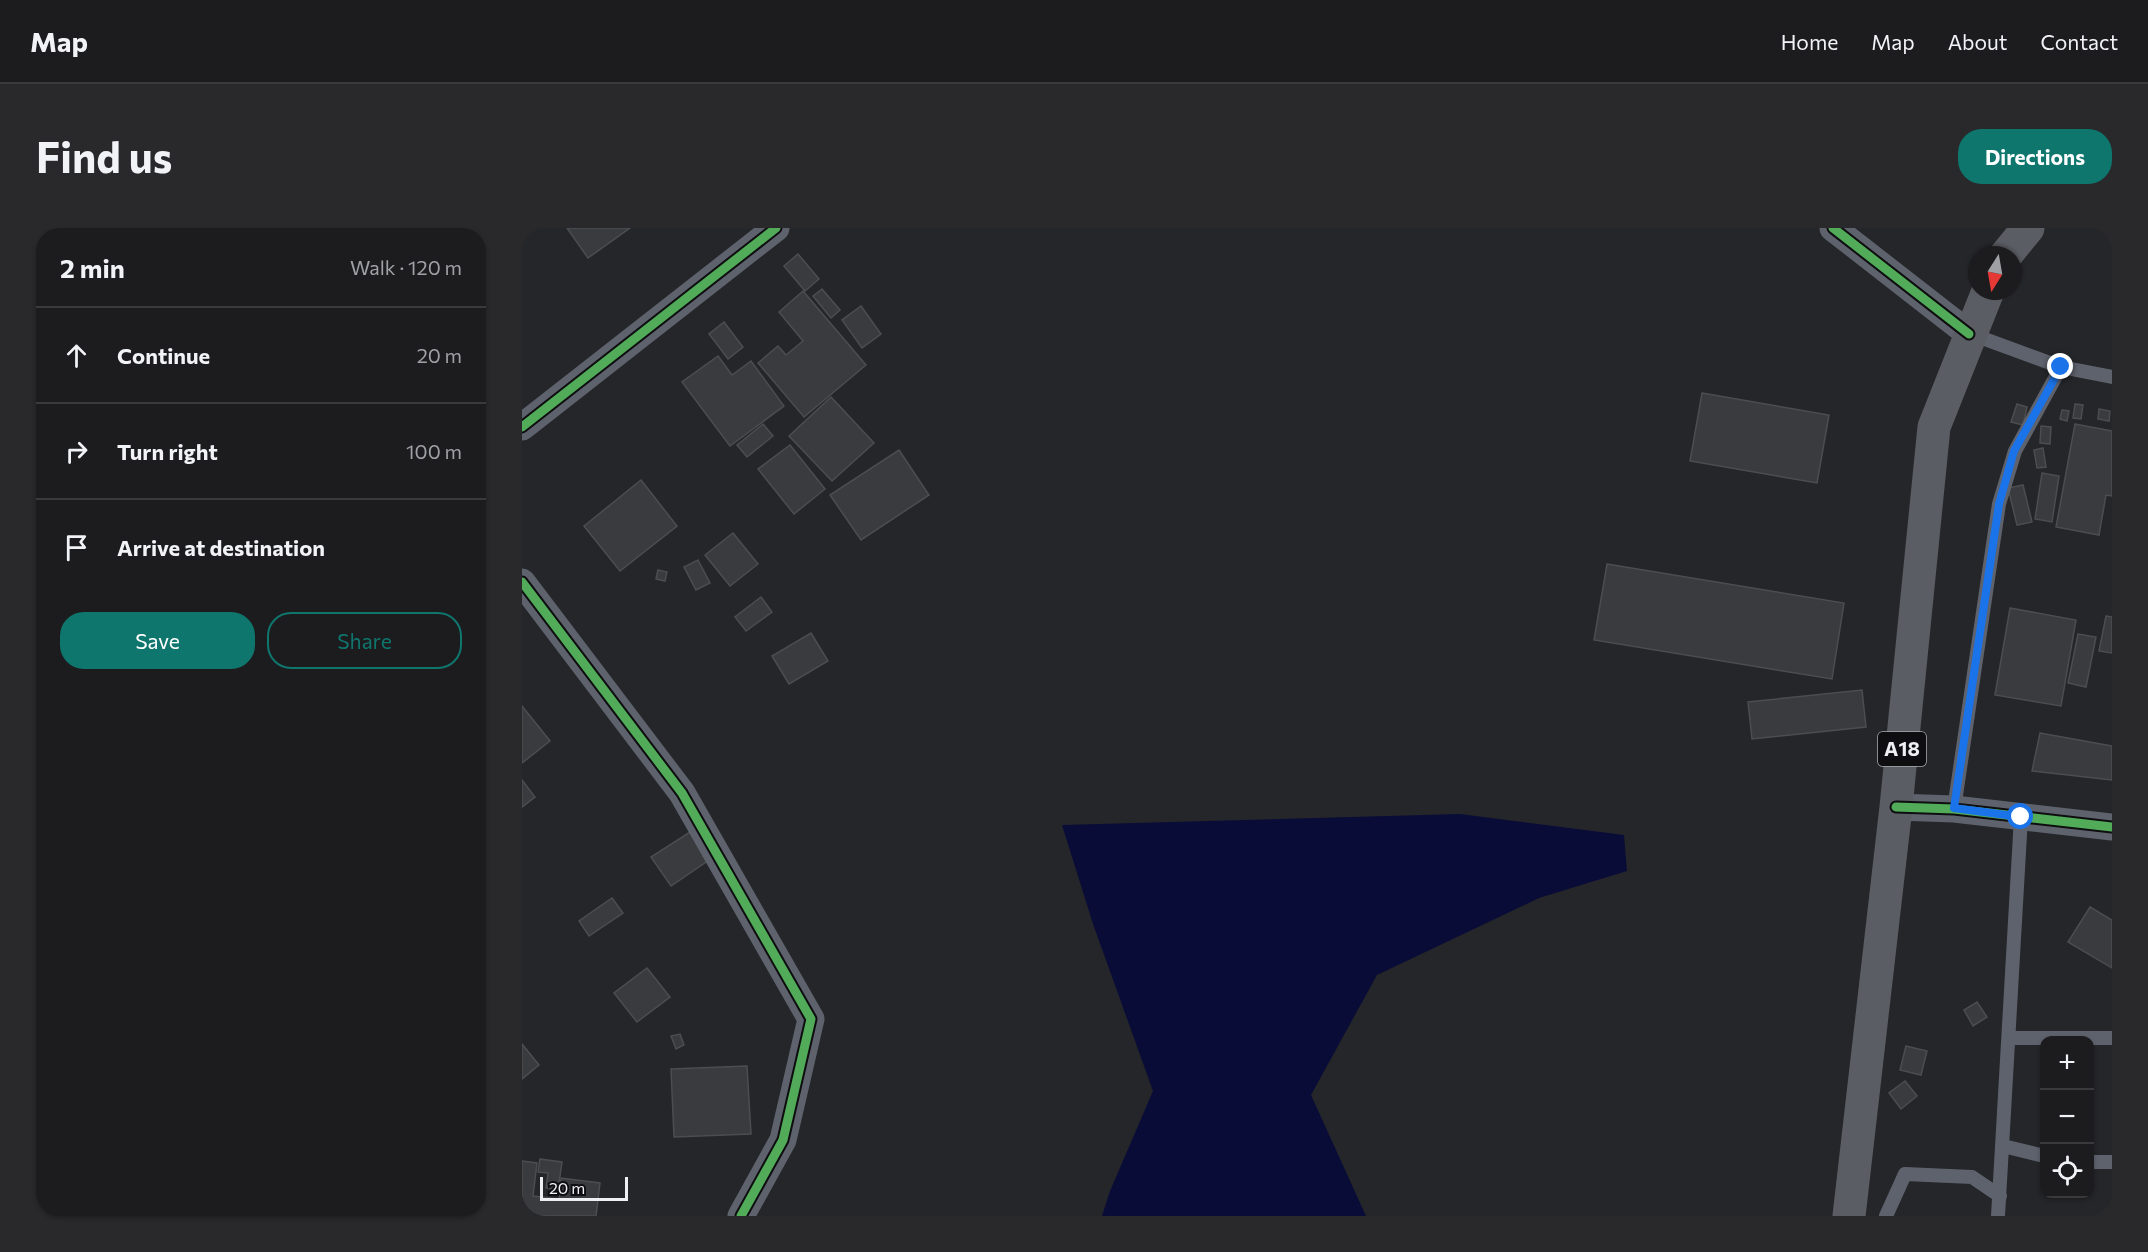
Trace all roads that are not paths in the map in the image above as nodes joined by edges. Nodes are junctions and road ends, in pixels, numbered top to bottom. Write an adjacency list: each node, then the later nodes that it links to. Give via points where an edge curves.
1 (776, 228): 9 (street)
2 (1833, 228): 6 (street)
3 (2028, 228): 4 (highway)
4 (2013, 246)
5 (1984, 300): 6 (highway, A18)
6 (1969, 334): 7 (lane); 11 (highway, A18, via 1934,427)
7 (2061, 367): 8 (lane); 12 (lane, via 2014,451 1999,504)
8 (2112, 377)
9 (522, 427)
10 (522, 582): 22 (street, via 682,793 811,1018 783,1140)
11 (1896, 807): 12 (street); 23 (highway, A18)
12 (1954, 808): 13 (street)
13 (2021, 817): 14 (street); 15 (lane)
14 (2112, 827)
15 (2009, 1038): 16 (lane); 17 (lane)
16 (2112, 1038)
17 (2003, 1146): 18 (lane); 21 (lane)
18 (2040, 1155)
19 (2094, 1162): 20 (lane)
20 (2112, 1162)
21 (2000, 1196): 24 (lane, via 1972,1177 1905,1174); 25 (lane)
22 (741, 1216)
23 (1850, 1216)
24 (1886, 1216)
25 (1998, 1216)

